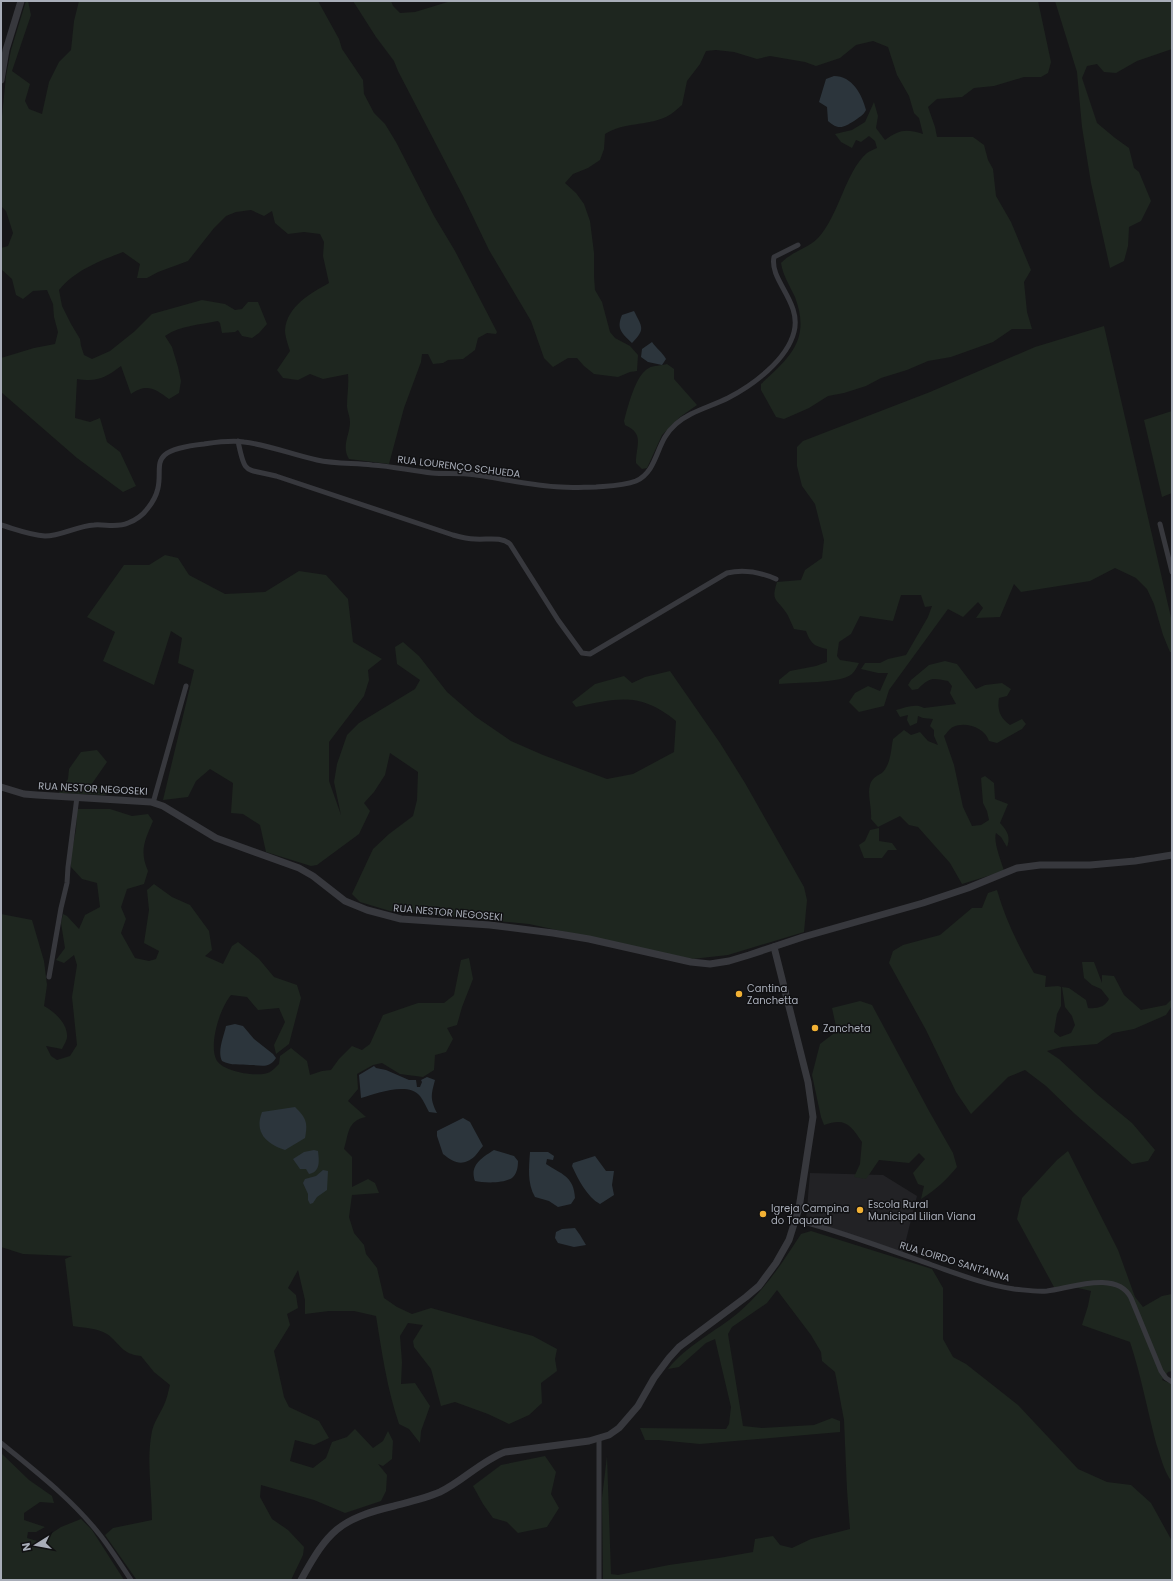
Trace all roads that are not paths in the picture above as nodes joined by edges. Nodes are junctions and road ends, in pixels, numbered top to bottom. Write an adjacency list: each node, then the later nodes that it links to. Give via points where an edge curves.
1 (21, 1): 2 (street, via 6,50)
2 (1, 80)
3 (798, 246): 4 (street, RUA LOURENÇO SCHUEDA, via 774,257 773,262 791,302 795,321 795,331 783,356 741,390 690,414 674,425 649,472 636,481 610,486 561,487 466,474 430,473 328,462)
4 (238, 442): 6 (street, RUA LOURENÇO SCHUEDA, via 184,446 164,454 160,460 159,483 153,501 142,514 129,523 86,526 42,536); 8 (street, via 242,463 250,470 276,476 453,535 507,541 558,620 586,655 727,573 750,571)
5 (1160, 524): 7 (street)
6 (1, 525)
7 (1172, 572)
8 (776, 579)
9 (186, 686): 12 (street)
10 (1, 787): 11 (street, RUA NESTOR NEGOSEKI, via 24,794)
11 (77, 797): 12 (street, RUA NESTOR NEGOSEKI); 15 (street, via 67,883)
12 (153, 802): 14 (street, RUA NESTOR NEGOSEKI, via 216,838 299,868 344,901 389,917 546,932 704,963 729,960)
13 (1172, 855): 14 (street, RUA NESTOR NEGOSEKI, via 1090,865 1028,866 1007,871 923,904)
14 (774, 947): 16 (street, via 812,1105 812,1129)
15 (49, 977)
16 (797, 1220): 17 (street, RUA LOIRDO SANT'ANNA, via 955,1273 1011,1288 1041,1291 1100,1282 1121,1287 1131,1298 1161,1372); 18 (street, via 783,1252 759,1286 679,1347 661,1367 628,1419 609,1435)
17 (1172, 1382)
18 (599, 1439): 21 (street, via 505,1452 492,1457 441,1491 358,1516 344,1523 326,1540); 22 (street)
19 (1, 1442): 20 (street, via 86,1518)
20 (131, 1580)
21 (301, 1580)
22 (599, 1580)

